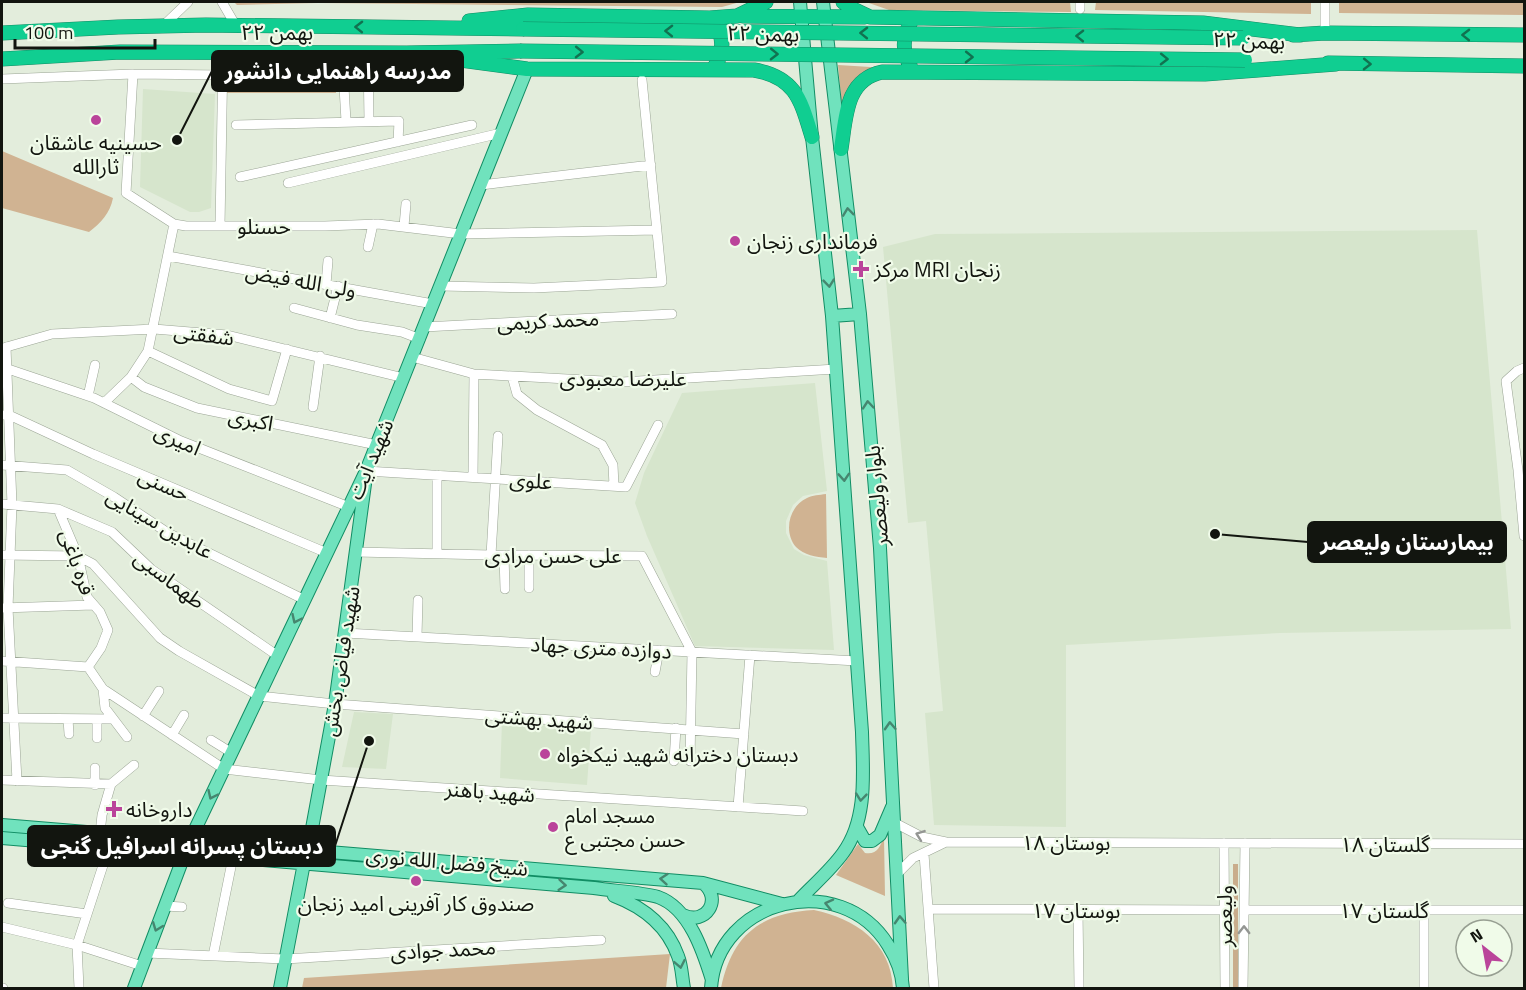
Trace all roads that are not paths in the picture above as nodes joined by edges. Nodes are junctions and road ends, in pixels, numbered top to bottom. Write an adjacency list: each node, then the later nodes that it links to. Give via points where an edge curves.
1 (188, 2): 12 (street)
2 (222, 2): 13 (street)
3 (766, 2): 8 (highway)
4 (843, 2): 9 (highway)
5 (1325, 2): 16 (street)
6 (800, 9): 7 (highway); 8 (highway); 38 (main road, بلوار ولیعصر)
7 (824, 9): 9 (highway); 40 (main road, بلوار ولیعصر)
8 (737, 16): 10 (highway)
9 (870, 17): 11 (highway)
10 (710, 18): 14 (highway, via 528,15); 27 (highway, via 717,25 723,44 717,63)
11 (913, 19): 17 (highway, via 1203,23); 28 (highway, via 904,46)
12 (163, 26): 13 (highway, ۲۲ بهمن); 15 (highway, ۲۲ بهمن)
13 (236, 26): 14 (highway, ۲۲ بهمن, one-way to 13)
14 (401, 28): 17 (highway, ۲۲ بهمن, one-way to 14, bridge, via 1243,38)
15 (2, 33)
16 (1325, 33): 17 (highway, ۲۲ بهمن); 18 (highway, ۲۲ بهمن, one-way to 16)
17 (1300, 35)
18 (1524, 35)
19 (223, 53): 20 (highway, ۲۲ بهمن); 23 (highway, ۲۲ بهمن, via 120,52); 30 (street)
20 (342, 53): 21 (highway, ۲۲ بهمن); 33 (street)
21 (368, 53): 22 (highway, ۲۲ بهمن); 34 (street)
22 (406, 53): 24 (highway, ۲۲ بهمن, one-way to 24, bridge, via 520,51); 26 (highway)
23 (2, 59)
24 (1336, 64): 25 (highway, ۲۲ بهمن, one-way to 25); 28 (highway, via 1205,74)
25 (1524, 66)
26 (527, 69): 27 (highway); 37 (main road, شهید آیت)
27 (710, 70): 38 (highway, via 754,70 784,80 795,93)
28 (914, 73): 40 (highway, via 882,72 860,82 848,105)
29 (133, 74): 30 (street); 31 (street); 46 (street, via 126,193)
30 (222, 75): 48 (street)
31 (2, 79)
32 (642, 81): 41 (street)
33 (346, 121): 34 (street); 35 (street)
34 (369, 121): 39 (street, via 399,121)
35 (236, 125)
36 (472, 125): 39 (street)
37 (501, 133): 43 (street); 44 (main road, شهید آیت)
38 (812, 137): 62 (main road, بلوار ولیعصر, one-way to 62)
39 (398, 142): 42 (street)
40 (841, 149): 61 (main road, بلوار ولیعصر, one-way to 40)
41 (651, 165): 44 (street); 50 (street)
42 (240, 177)
43 (288, 183)
44 (481, 185): 51 (main road, شهید آیت)
45 (406, 204): 49 (street)
46 (174, 224): 48 (street, حسنلو); 53 (street)
47 (373, 224): 48 (street, حسنلو); 49 (street, حسنلو); 52 (street)
48 (220, 226)
49 (404, 226): 51 (street, حسنلو)
50 (657, 230): 51 (street, حسنلو); 57 (street, via 662,282 534,288)
51 (461, 234): 57 (main road, شهید آیت)
52 (368, 247)
53 (168, 256): 55 (street, ولی الله فیض); 64 (street)
54 (328, 261): 55 (street)
55 (326, 284): 56 (street, ولی الله فیض)
56 (338, 286): 58 (street, ولی الله فیض); 63 (street)
57 (441, 286): 58 (main road, شهید آیت)
58 (434, 304): 65 (main road, شهید آیت)
59 (294, 308): 63 (street, محمد کریمی)
60 (672, 314): 65 (street, محمد کریمی)
61 (860, 314): 62 (main road); 152 (main road, بلوار ولیعصر, one-way to 61, via 880,548)
62 (832, 316): 74 (main road, بلوار ولیعصر)
63 (330, 318): 65 (street, محمد کریمی)
64 (154, 328): 66 (street, شفقتی, via 52,334); 67 (street, شفقتی, via 227,335); 68 (street)
65 (422, 333): 70 (main road, شهید آیت)
66 (4, 347): 73 (street)
67 (287, 349): 68 (street, via 272,402 229,389); 69 (street, شفقتی)
68 (148, 351): 77 (street)
69 (320, 356): 78 (street, شفقتی); 81 (street)
70 (412, 357): 75 (street, علیرضا معبودی); 78 (main road, شهید آیت)
71 (95, 365): 79 (street)
72 (1524, 368): 87 (street, via 1506,381)
73 (8, 369): 79 (street, امیری); 82 (street)
74 (836, 369): 76 (street, علیرضا معبودی, via 622,382); 119 (main road, بلوار ولیعصر, one-way to 119)
75 (474, 374): 76 (street, علیرضا معبودی); 90 (street)
76 (512, 376): 92 (street, via 517,394 537,410 602,445 613,465)
77 (131, 377): 80 (street); 85 (street, اکبری, via 144,387 197,408)
78 (404, 378): 85 (main road, شهید آیت)
79 (88, 396): 80 (street, امیری)
80 (104, 403): 95 (street, امیری, via 181,441)
81 (313, 407)
82 (5, 415): 86 (street); 99 (street, حسنی)
83 (658, 425): 92 (street, via 626,487)
84 (498, 436): 91 (street)
85 (377, 445): 88 (main road, شهید آیت)
86 (6, 466): 94 (street); 108 (street, عابدین سینایی, via 67,470 168,533)
87 (1521, 470): 97 (street)
88 (366, 471): 89 (street, علوی); 95 (main road, شهید آیت); 98 (main road, شهید فیاض بخش)
89 (437, 475): 90 (street, علوی); 100 (street)
90 (473, 477): 91 (street, علوی)
91 (494, 478): 92 (street, علوی); 102 (street)
92 (614, 486)
93 (2, 504): 94 (street, طهماسبی)
94 (12, 505): 96 (street, طهماسبی); 101 (street)
95 (349, 507): 99 (main road, شهید آیت)
96 (58, 509): 105 (street, قره باغی); 117 (street, طهماسبی, via 112,532 151,569)
97 (1524, 536)
98 (356, 552): 100 (street, علی حسن مرادی); 112 (main road, شهید فیاض بخش)
99 (327, 553): 108 (main road, شهید آیت)
100 (437, 554): 102 (street, علی حسن مرادی)
101 (6, 555): 105 (street); 111 (street)
102 (490, 555): 103 (street, علی حسن مرادی)
103 (504, 555): 104 (street, علی حسن مرادی); 107 (street)
104 (529, 555): 106 (street); 115 (street, علی حسن مرادی, via 642,556)
105 (78, 556): 110 (street, قره باغی, via 87,597); 124 (street, via 93,564 160,638)
106 (529, 588)
107 (505, 589)
108 (305, 600): 117 (main road, شهید آیت, one-way to 117)
109 (418, 600): 113 (street)
110 (93, 605): 111 (street); 120 (street, قره باغی, via 108,630)
111 (5, 608): 118 (street)
112 (345, 633): 113 (street, دوازده متری جهاد); 125 (main road, شهید فیاض بخش)
113 (417, 636): 114 (street, دوازده متری جهاد)
114 (659, 650): 115 (street, دوازده متری جهاد); 121 (street)
115 (692, 652): 116 (street, دوازده متری جهاد); 134 (street)
116 (750, 655): 119 (street, دوازده متری جهاد); 136 (street)
117 (278, 656): 124 (main road, شهید آیت)
118 (6, 660): 120 (street); 129 (street)
119 (857, 661): 157 (main road, بلوار ولیعصر, one-way to 157, via 863,782)
120 (88, 667): 122 (street)
121 (655, 672)
122 (103, 689): 127 (street); 132 (street, via 105,708)
123 (159, 691): 127 (street)
124 (259, 696): 125 (street, شهید بهشتی); 141 (main road, شهید آیت)
125 (335, 704): 133 (street, شهید بهشتی); 148 (main road, شهید فیاض بخش)
126 (184, 715): 137 (street)
127 (143, 716): 137 (street)
128 (2, 718): 129 (street)
129 (15, 718): 130 (street); 149 (street)
130 (68, 719): 131 (street); 135 (street)
131 (97, 719): 132 (street); 139 (street)
132 (112, 719): 138 (street)
133 (676, 728): 134 (street, شهید بهشتی); 142 (street)
134 (691, 729): 136 (street, شهید بهشتی); 143 (street)
135 (69, 734)
136 (744, 734): 153 (street)
137 (172, 735): 146 (street)
138 (127, 737)
139 (97, 738)
140 (211, 740): 141 (street)
141 (232, 753): 146 (main road, شهید آیت)
142 (674, 761)
143 (690, 761)
144 (134, 765): 150 (street)
145 (95, 768): 151 (street)
146 (224, 770): 148 (street, شهید باهنر); 160 (main road, شهید آیت, one-way to 160)
147 (2, 780): 149 (street)
148 (321, 780): 153 (street, شهید باهنر); 166 (main road, شهید فیاض بخش)
149 (17, 781): 151 (street)
150 (111, 784): 151 (street); 158 (street)
151 (95, 785)
152 (894, 801): 155 (main road, بلوار ولیعصر); 157 (main road, via 879,835 872,841 865,841)
153 (738, 807): 154 (street, شهید باهنر)
154 (803, 811)
155 (895, 823): 161 (street, one-way to 155, via 922,837); 171 (main road, بلوار ولیعصر)
156 (2, 825): 158 (main road, شیخ فضل الله نوری)
157 (856, 827): 174 (main road, بلوار ولیعصر, via 843,853)
158 (100, 833): 160 (main road, شیخ فضل الله نوری)
159 (2, 838): 165 (main road, شیخ فضل الله نوری)
160 (190, 840): 166 (main road, شیخ فضل الله نوری); 167 (main road, شهید آیت)
161 (946, 842): 162 (street, بوستان ۱۸); 168 (street, بوستان ۱۸)
162 (1224, 843): 163 (street, بوستان ۱۸); 182 (street, ولیعصر)
163 (1245, 843): 164 (street, گلستان ۱۸); 180 (street, ولیعصر)
164 (1524, 844)
165 (109, 847): 167 (main road, شیخ فضل الله نوری); 185 (street)
166 (308, 850): 172 (main road, شیخ فضل الله نوری, one-way to 166)
167 (185, 853): 169 (main road, شیخ فضل الله نوری); 177 (main road, شهید آیت)
168 (924, 854): 171 (street, بوستان ۱۸, via 913,858); 179 (street)
169 (233, 857): 170 (main road, شیخ فضل الله نوری); 191 (street)
170 (304, 863): 173 (main road, شیخ فضل الله نوری, one-way to 173); 192 (main road)
171 (897, 874): 195 (main road, بلوار ولیعصر, one-way to 171)
172 (704, 883): 176 (main road, شیخ فضل الله نوری); 186 (main road, via 712,892 710,909 700,917)
173 (594, 888): 186 (main road, شیخ فضل الله نوری, via 659,898); 199 (main road, one-way to 199, via 628,901 657,921 679,957)
174 (798, 901): 176 (main road); 195 (main road, one-way to 174, via 895,956 883,936 866,920 822,901)
175 (8, 903): 185 (street)
176 (782, 904): 194 (main road, via 744,924 729,940)
177 (165, 906): 178 (street); 190 (main road, شهید آیت, one-way to 190)
178 (182, 907)
179 (928, 909): 181 (street, بوستان ۱۷); 200 (street)
180 (1244, 909): 183 (street, گلستان ۱۷); 203 (street, ولیعصر, one-way to 180)
181 (1078, 910): 182 (street, بوستان ۱۷); 201 (street)
182 (1224, 910): 202 (street, ولیعصر)
183 (1424, 910): 184 (street, گلستان ۱۷); 204 (street)
184 (1524, 910)
185 (87, 914): 189 (street)
186 (683, 915): 194 (main road, شیخ فضل الله نوری, via 702,947)
187 (2, 927): 189 (street)
188 (601, 940): 192 (street, محمد جوادی)
189 (77, 945): 193 (street); 196 (street)
190 (147, 953): 191 (street, محمد جوادی); 193 (main road, شهید آیت)
191 (213, 956): 192 (street, محمد جوادی)
192 (285, 959): 198 (main road)
193 (142, 966): 197 (main road, شهید آیت)
194 (711, 984)
195 (903, 984)
196 (79, 988)
197 (134, 988)
198 (280, 988)
199 (684, 988)
200 (934, 988)
201 (1078, 988)
202 (1225, 988)
203 (1243, 988)
204 (1424, 988)

